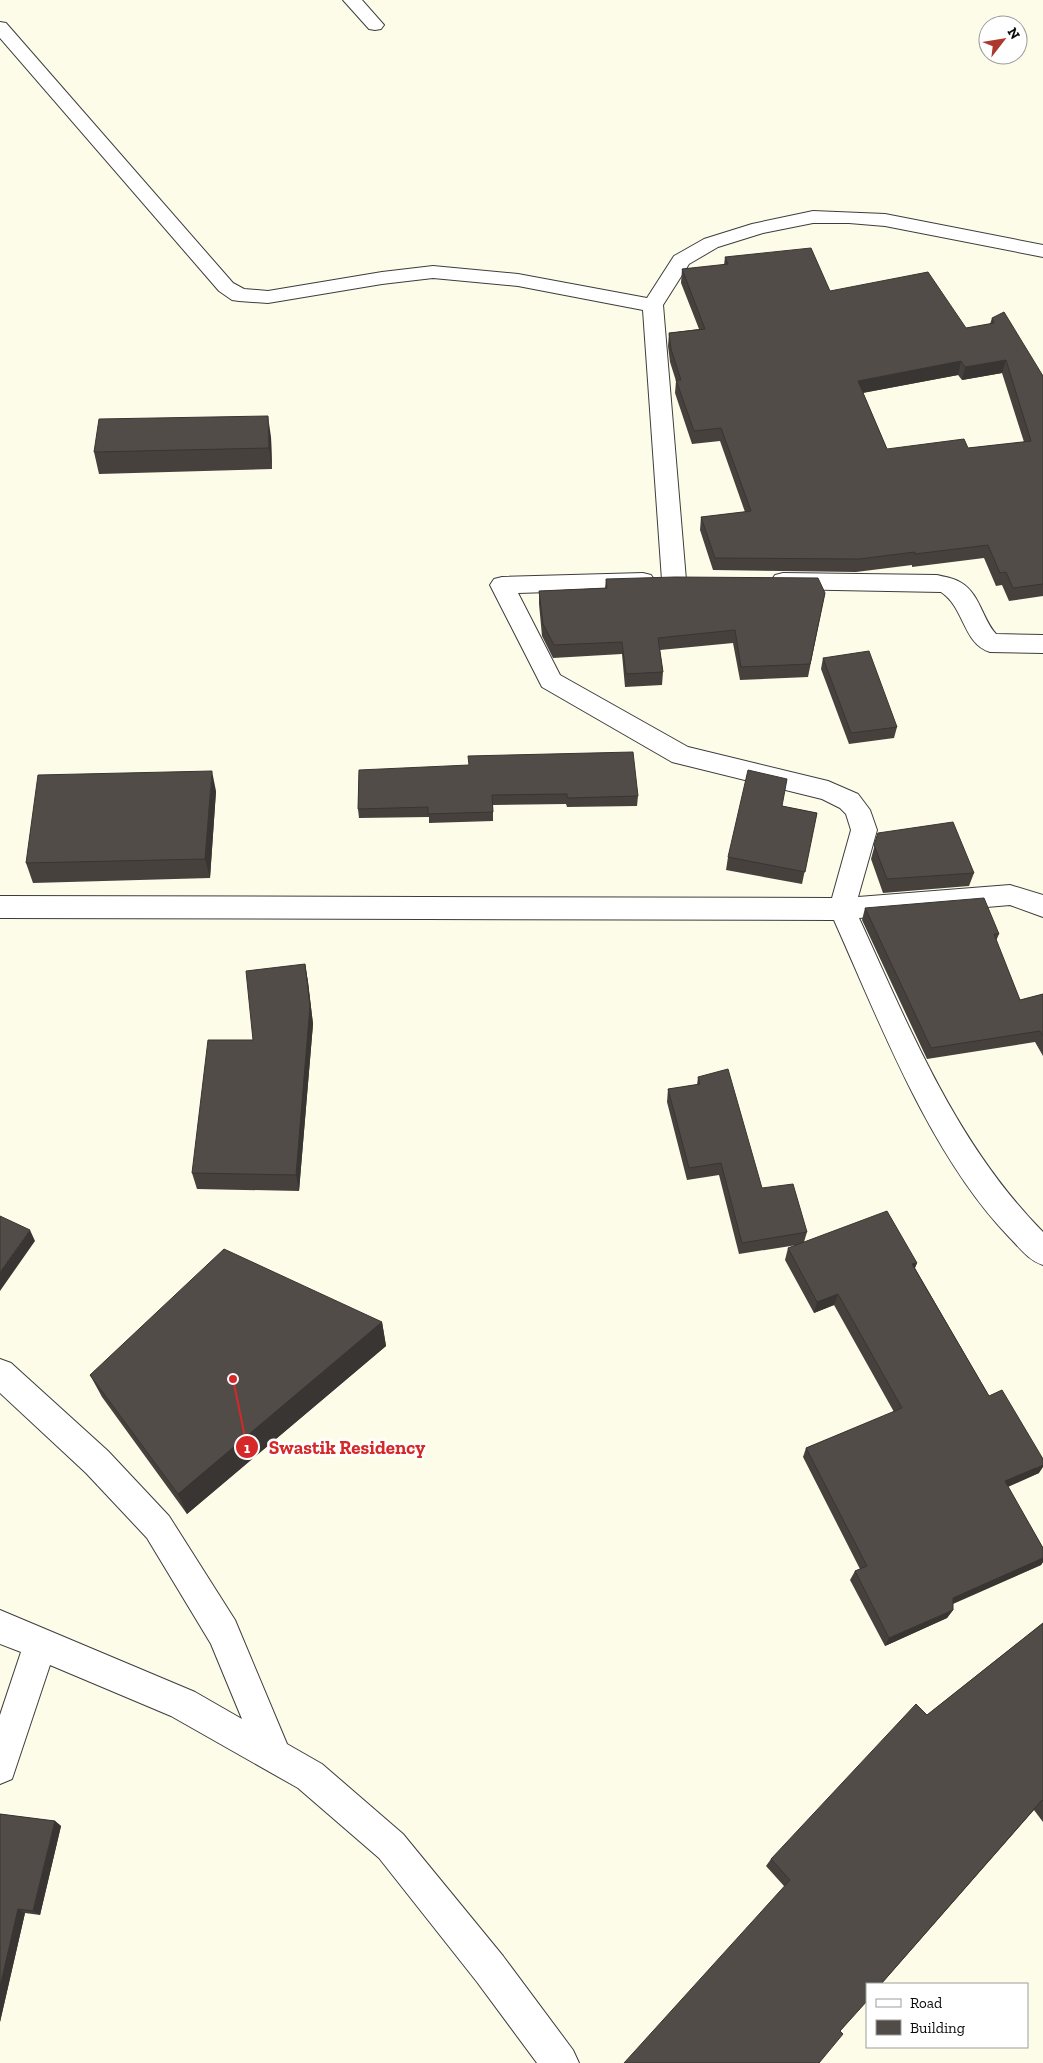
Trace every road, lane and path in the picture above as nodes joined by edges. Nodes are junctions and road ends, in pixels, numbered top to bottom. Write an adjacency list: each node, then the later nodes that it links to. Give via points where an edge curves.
1 (352, 0): 2 (street)
2 (375, 25)
3 (0, 27): 5 (street, via 226,286 239,295 268,297 433,272 518,280)
4 (1043, 251): 5 (street, via 884,220 814,217 759,228 711,243 681,260)
5 (653, 305): 10 (street, via 683,580 502,585 551,681 682,755 828,791 849,801 857,810 864,830)
6 (761, 581): 7 (street, via 946,584 964,597 974,624 990,643)
7 (1043, 644)
8 (0, 906): 10 (street)
9 (1043, 906): 10 (street, via 1010,895)
10 (842, 908): 11 (street, via 924,1086 966,1161 1025,1236)
11 (1043, 1252)
12 (0, 1372): 15 (street, via 97,1462 158,1527 223,1632)
13 (0, 1627): 14 (street)
14 (40, 1644): 15 (street, via 183,1704); 16 (street)
15 (275, 1756): 17 (street, via 310,1776 391,1846 490,1969)
16 (0, 1767)
17 (560, 2063)

